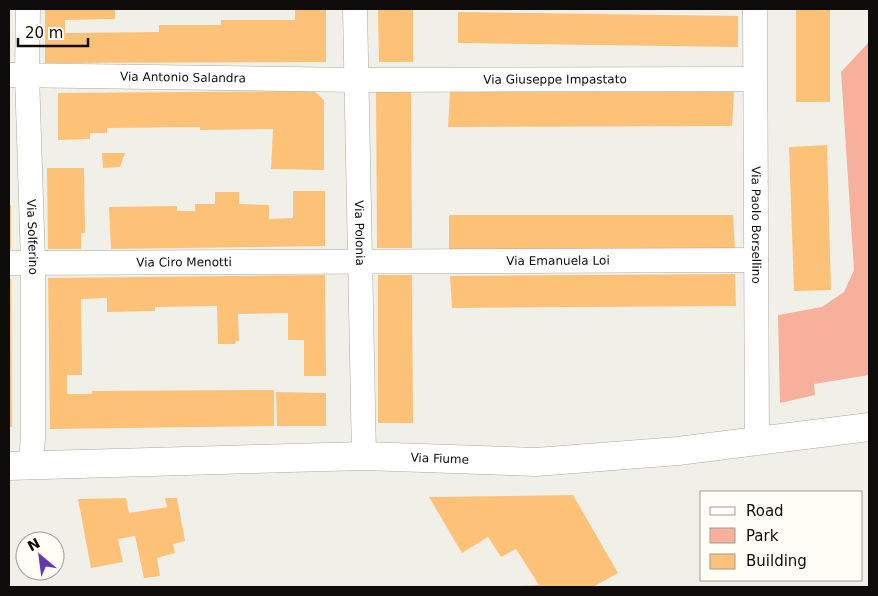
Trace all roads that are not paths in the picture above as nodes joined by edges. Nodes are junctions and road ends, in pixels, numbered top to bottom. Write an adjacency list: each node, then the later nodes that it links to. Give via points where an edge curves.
1 (28, 9): 4 (street, Via Solferino)
2 (355, 9): 6 (street, Via Polonia)
3 (755, 9): 5 (street, Via Paolo Borsellino)
4 (18, 75): 6 (street, Via Antonio Salandra); 8 (street, Via Solferino)
5 (755, 79): 6 (street, Via Giuseppe Impastato); 7 (street, Via Paolo Borsellino)
6 (356, 80): 10 (street, Via Polonia)
7 (756, 260): 10 (street, Via Emanuela Loi); 12 (street, Via Paolo Borsellino)
8 (33, 262): 9 (street, Via Ciro Menotti); 10 (street, Via Ciro Menotti); 14 (street, Via Solferino, via 33,439)
9 (9, 263)
10 (360, 263): 13 (street, Via Polonia)
11 (869, 428): 12 (main road, Via Fiume)
12 (757, 442): 13 (main road, Via Fiume, via 536,462)
13 (364, 456): 14 (main road, Via Fiume)
14 (19, 465)

